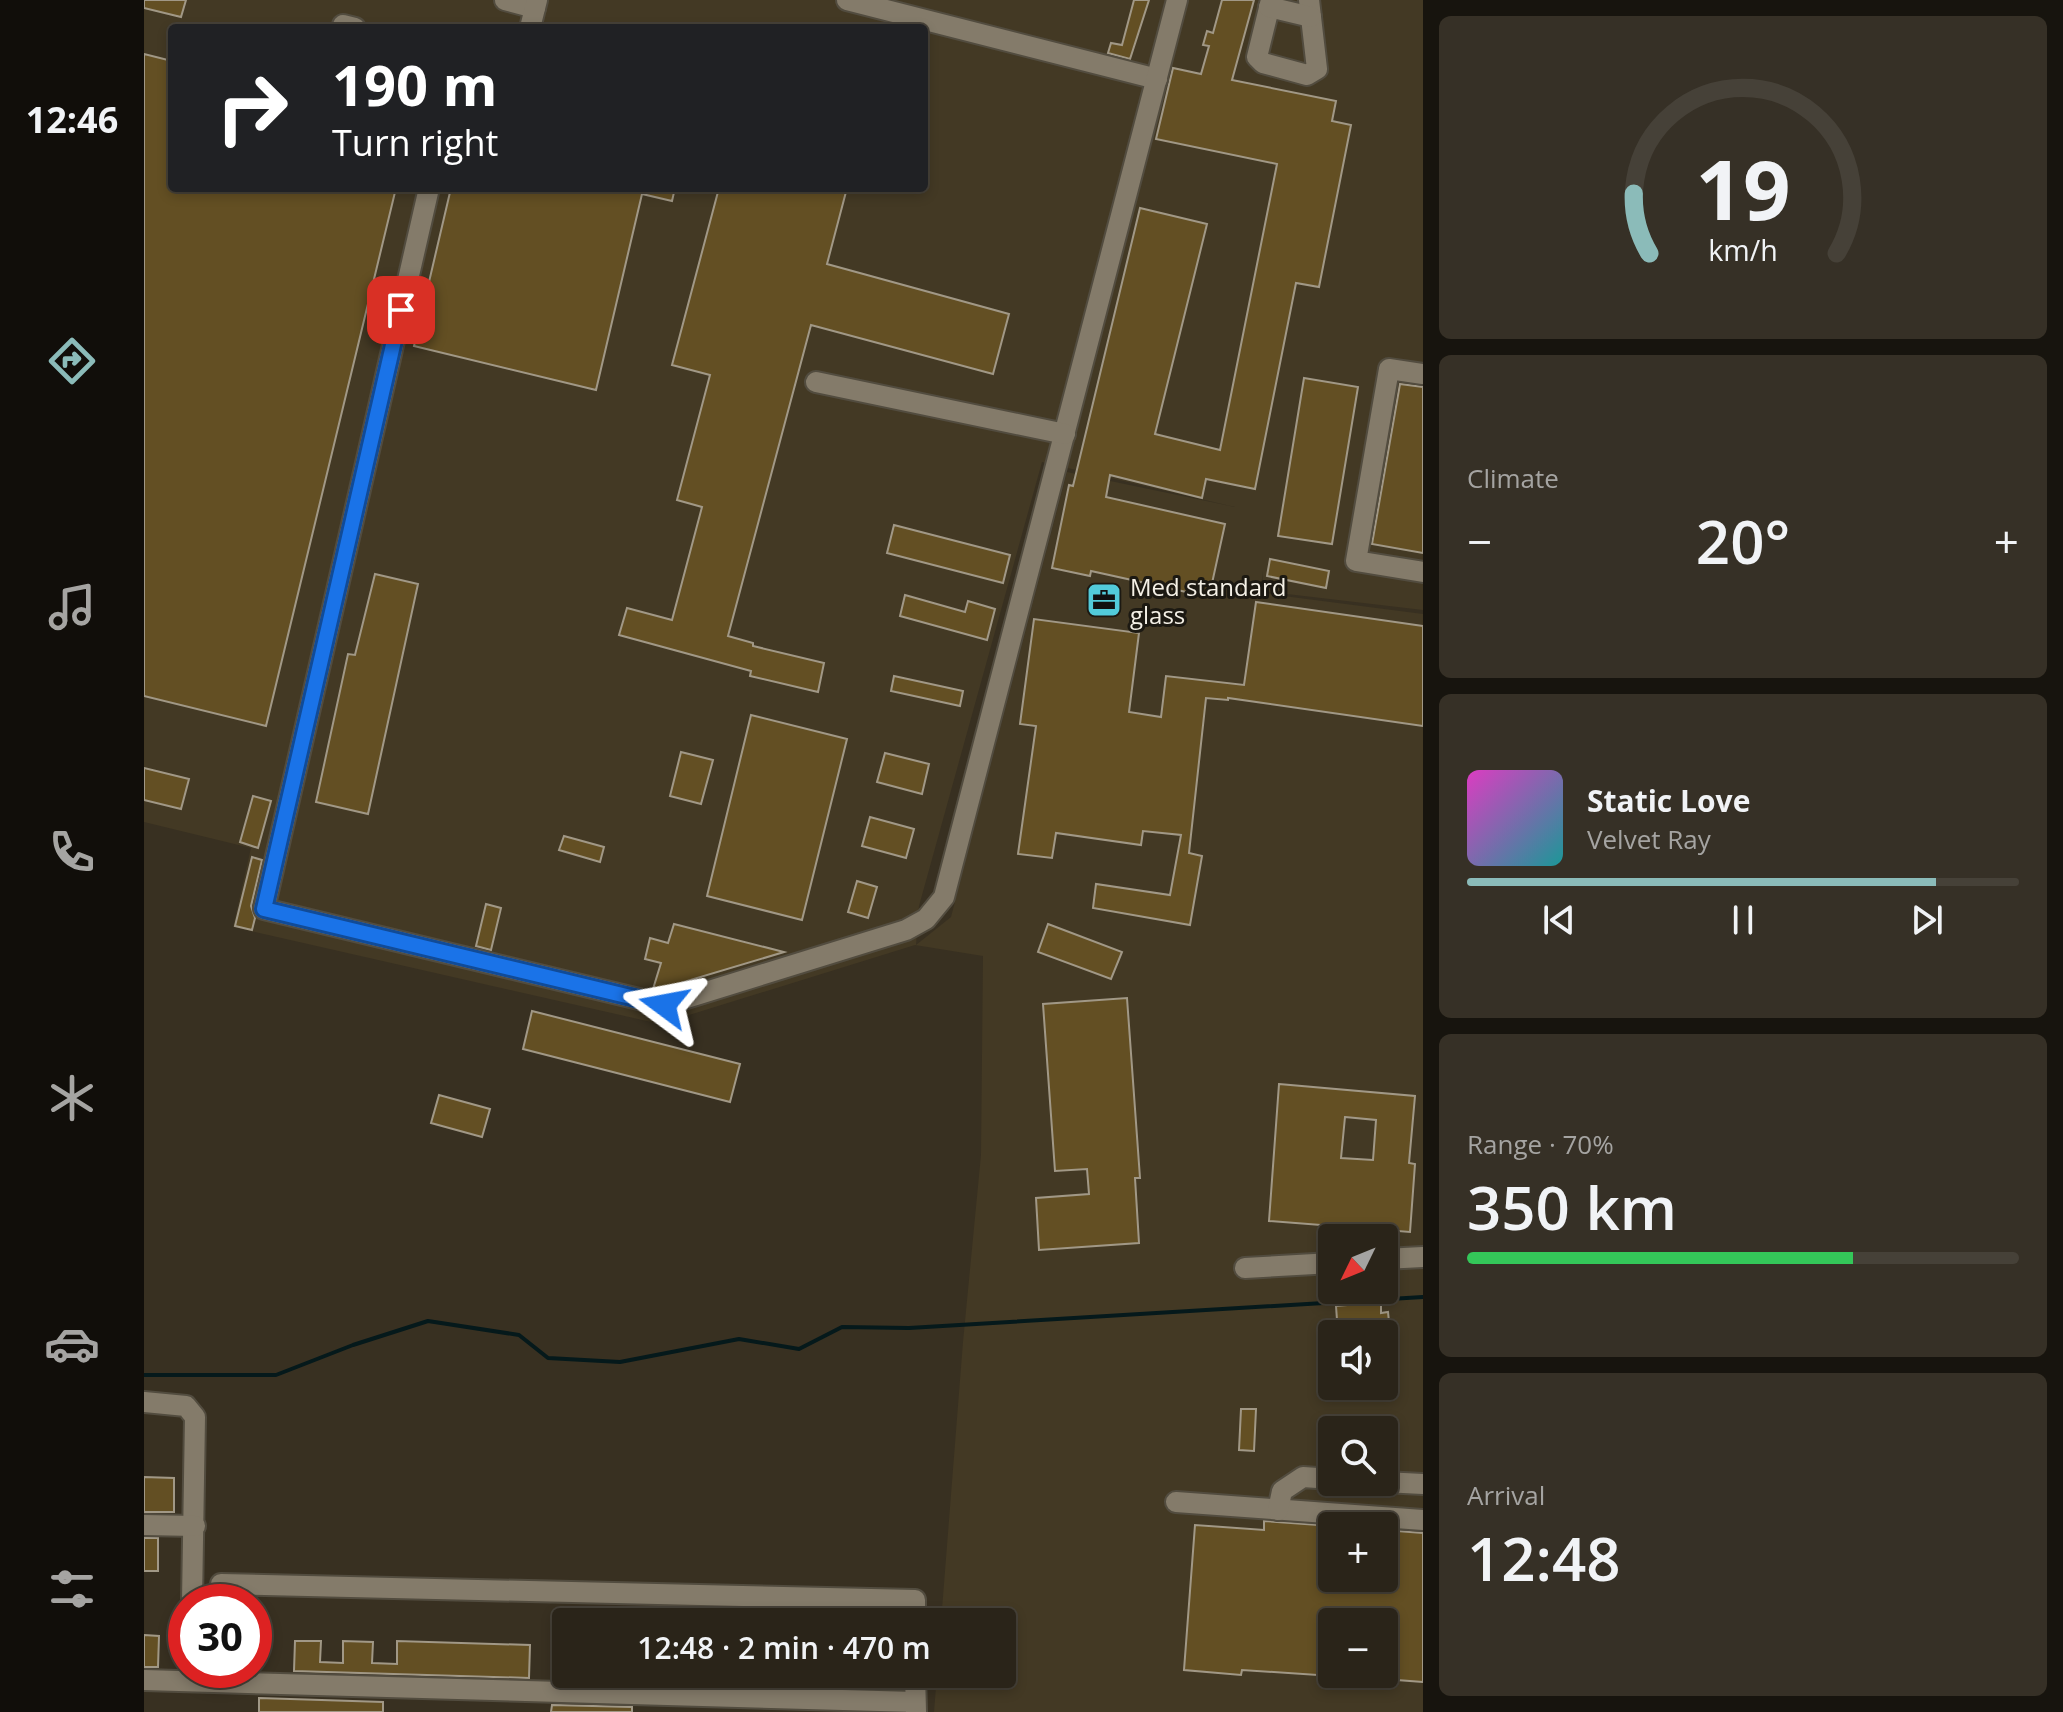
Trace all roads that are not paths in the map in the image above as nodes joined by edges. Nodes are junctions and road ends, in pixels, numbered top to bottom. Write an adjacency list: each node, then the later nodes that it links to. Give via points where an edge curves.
1 (505, 0): 6 (street)
2 (847, 0): 7 (street)
3 (1177, 0): 7 (street)
4 (1270, 3): 5 (street); 5 (street, via 1257,57 1307,75 1317,69)
5 (1310, 8)
6 (534, 12)
7 (1157, 79): 11 (street)
8 (428, 192): 11 (street, via 264,909 664,1005 906,930 926,919 944,897)
9 (1423, 374): 12 (street, via 1389,369 1356,561)
10 (816, 382): 11 (street)
11 (1065, 434)
12 (1423, 572)
13 (1423, 1257): 14 (street)
14 (1398, 1258)
15 (1318, 1264): 16 (street)
16 (1245, 1268)
17 (144, 1402): 25 (street, via 186,1406 195,1417)
18 (1318, 1478): 22 (street, via 1303,1477 1282,1491)
19 (1398, 1483): 20 (street)
20 (1423, 1484)
21 (1176, 1502): 22 (street)
22 (1278, 1510): 23 (street)
23 (1423, 1520)
24 (144, 1525): 25 (street)
25 (195, 1526): 26 (street)
26 (193, 1584)
27 (272, 1585): 28 (street, via 915,1600)
28 (915, 1608)
29 (168, 1677): 31 (street)
30 (272, 1679): 32 (street)
31 (144, 1680)
32 (915, 1707)

